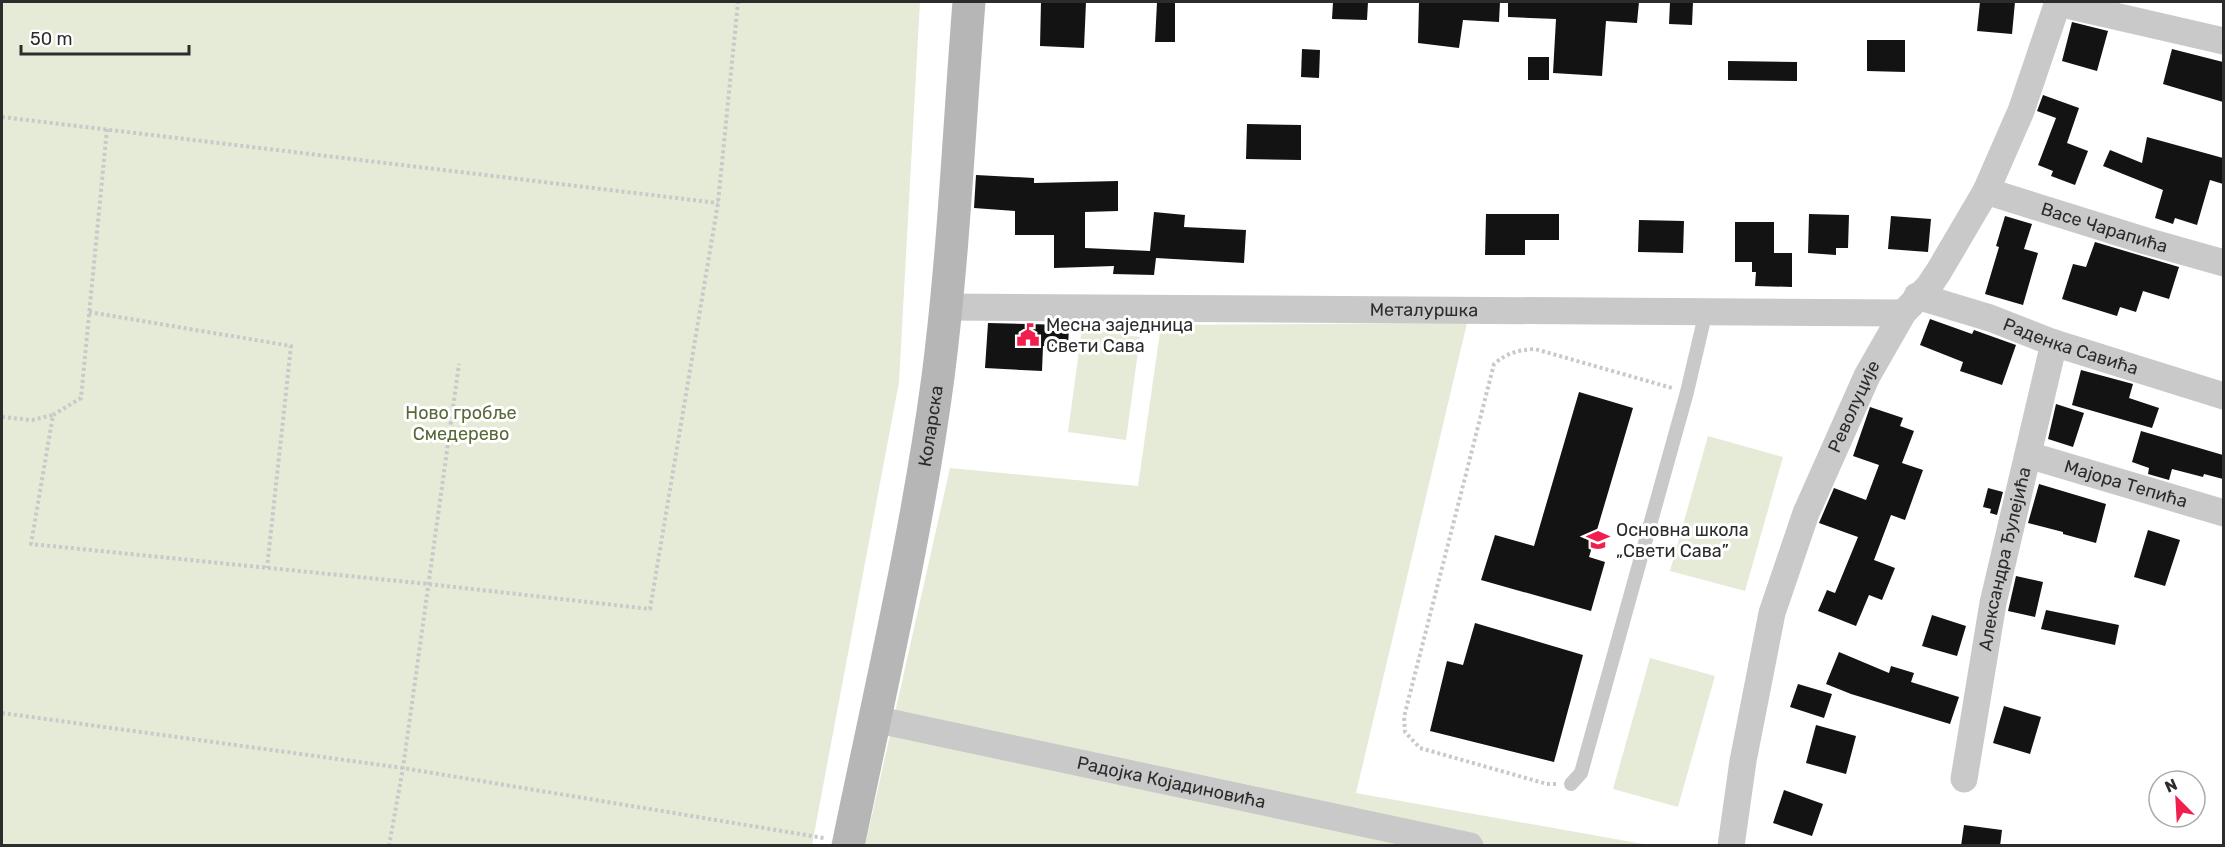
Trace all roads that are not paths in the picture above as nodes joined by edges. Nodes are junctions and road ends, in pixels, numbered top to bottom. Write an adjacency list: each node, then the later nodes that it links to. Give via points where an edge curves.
1 (969, 2): 7 (main road, Коларска)
2 (2058, 2): 3 (street); 4 (street, Револуције, via 2021,111)
3 (2223, 41)
4 (1986, 191): 5 (street, Васе Чарапића); 6 (street, Револуције, via 1929,286)
5 (2223, 263)
6 (1910, 304): 8 (street, Металуршка); 9 (street, Раденка Савића, via 1990,318); 18 (street, Револуције, via 1867,376 1786,568 1772,613)
7 (946, 307): 8 (street, Металуршка); 13 (main road, Коларска, via 919,500)
8 (1706, 311): 15 (lane, via 1581,773)
9 (2054, 342): 10 (street, Раденка Савића); 11 (street, Александра Ђулејића)
10 (2223, 396)
11 (2028, 455): 12 (street, Мајора Тепића); 14 (street, Александра Ђулејића, via 1993,603)
12 (2223, 513)
13 (874, 719): 16 (main road, Коларска); 17 (street, Радојка Којадиновића)
14 (1964, 779)
15 (1571, 784)
16 (848, 845)
17 (1470, 846)
18 (1731, 846)

